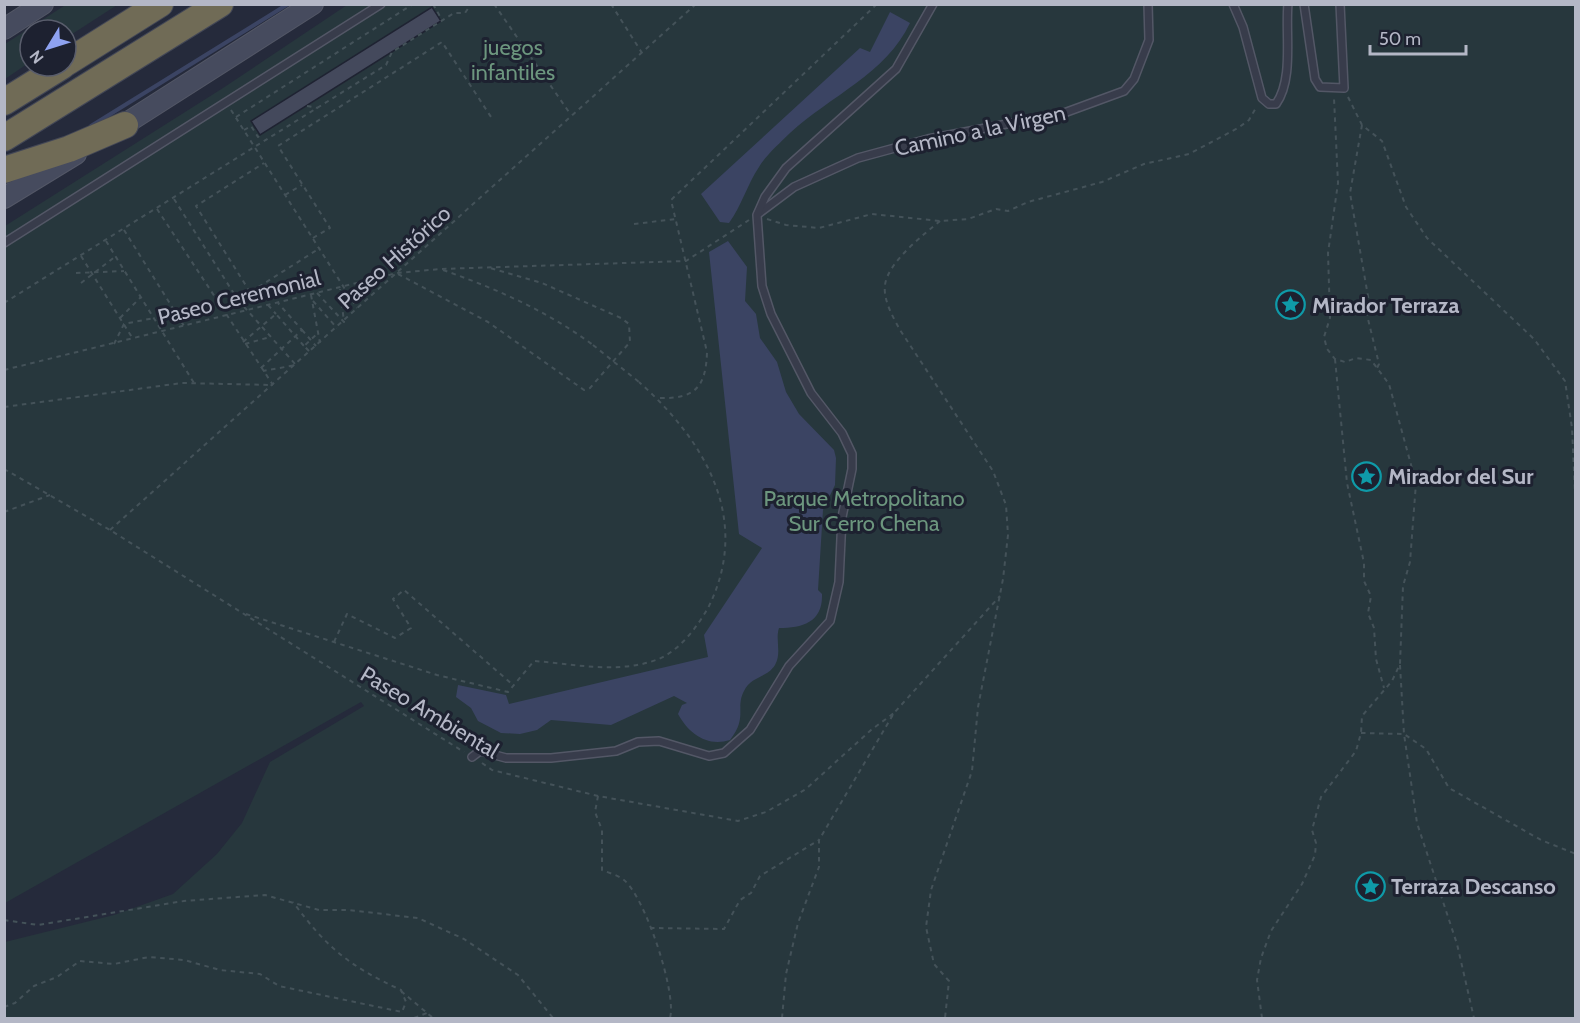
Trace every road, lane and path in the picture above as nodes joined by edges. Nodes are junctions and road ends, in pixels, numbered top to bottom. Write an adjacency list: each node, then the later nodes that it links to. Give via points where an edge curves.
1 (43, 4): 21 (main road)
2 (130, 4): 22 (highway)
3 (160, 4): 24 (highway)
4 (220, 4): 40 (highway)
5 (313, 4): 36 (main road)
6 (381, 4): 30 (lane)
7 (413, 4): 34 (path)
8 (433, 4): 20 (path)
9 (471, 4): 20 (path, via 465,14 454,14)
10 (494, 4): 33 (path)
11 (611, 4): 23 (path)
12 (696, 4): 23 (path, Paseo Histórico)
13 (877, 4): 50 (path, via 671,200)
14 (933, 4): 49 (lane, via 896,69 786,168)
15 (1148, 4): 49 (lane, Camino a la Virgen, via 1149,40 1134,79 1124,91 1064,113 928,139 858,158 794,187)
16 (1233, 4): 28 (lane)
17 (1288, 4): 28 (lane, via 1287,62 1280,99 1269,104)
18 (1304, 4): 27 (lane, via 1315,79 1320,87)
19 (1340, 4): 26 (lane)
20 (442, 21): 32 (path, via 392,52 386,64)
21 (4, 29)
22 (78, 50)
23 (642, 53): 33 (path, Paseo Histórico)
24 (78, 55)
25 (41, 78): 29 (highway)
26 (1344, 88): 27 (lane); 37 (path)
27 (1333, 89): 105 (path, via 1338,183 1328,253 1330,318 1324,338)
28 (1262, 98): 51 (path, via 1244,124 1190,154 1144,164 1008,211 996,209 968,219)
29 (4, 102)
30 (226, 103): 34 (path); 56 (lane)
31 (307, 106): 32 (path)
32 (318, 108): 41 (path)
33 (572, 116): 65 (path, Paseo Histórico)
34 (235, 117): 38 (path)
35 (493, 120): 44 (path, via 442,42 278,146)
36 (124, 125): 43 (highway, via 69,149); 46 (main road)
37 (1362, 125): 107 (path, via 1350,193); 117 (path, via 1382,141 1406,207 1427,238 1534,339 1565,381 1572,428)
38 (244, 130): 39 (path, via 251,126); 41 (path)
39 (260, 135)
40 (4, 138)
41 (255, 148): 42 (path); 47 (path)
42 (265, 162): 45 (path); 69 (path, via 196,206)
43 (4, 170)
44 (302, 185): 45 (path); 54 (path, via 330,228)
45 (285, 195): 54 (path)
46 (4, 198)
47 (173, 199): 48 (path); 73 (path)
48 (157, 209): 53 (path); 83 (path)
49 (757, 215): 51 (path, via 786,225 819,228 872,214); 60 (path); 128 (lane, via 762,286 771,314 811,393 842,433 852,454 842,517 839,582 830,621 789,666 750,730 724,753 709,756 659,741 638,742 616,751 550,758 506,758 480,751)
50 (676, 219): 52 (path); 60 (path)
51 (940, 221): 119 (path, via 913,242 892,269 885,285 888,306 993,471 1006,505 1008,535)
52 (634, 224)
53 (124, 229): 55 (path); 88 (path)
54 (313, 238): 57 (path)
55 (106, 241): 58 (path); 59 (path)
56 (4, 243)
57 (320, 248): 68 (path); 69 (path)
58 (81, 256): 66 (path); 75 (path)
59 (116, 256): 63 (path); 66 (path)
60 (686, 261): 61 (path, Paseo Ceremonial); 112 (path, via 707,352 707,368 693,393 679,398)
61 (488, 268): 62 (path, Paseo Ceremonial); 65 (path, via 542,283 621,318 629,324 630,342 584,390 488,322)
62 (440, 269): 65 (path, Paseo Ceremonial); 112 (path, bridge, via 527,303 566,325)
63 (125, 271): 66 (path); 72 (path)
64 (76, 273): 66 (path)
65 (397, 273): 68 (path, Paseo Ceremonial); 79 (path, Paseo Histórico)
66 (93, 274): 67 (path); 84 (path)
67 (81, 283)
68 (342, 287): 70 (path, Paseo Ceremonial); 79 (path); 86 (path)
69 (250, 292): 73 (path)
70 (317, 293): 71 (path, Paseo Ceremonial); 78 (path)
71 (311, 295): 74 (path); 76 (path, Paseo Ceremonial)
72 (141, 297): 84 (path); 85 (path)
73 (238, 300): 80 (path)
74 (312, 300): 82 (path); 93 (path)
75 (4, 303)
76 (278, 303): 77 (path, Paseo Ceremonial); 91 (path)
77 (268, 305): 80 (path, Paseo Ceremonial); 81 (path)
78 (331, 308): 82 (path); 86 (path)
79 (358, 309): 86 (path, Paseo Histórico)
80 (246, 311): 83 (path, Paseo Ceremonial); 89 (path)
81 (276, 314): 89 (path); 94 (path)
82 (324, 314): 90 (path)
83 (226, 316): 88 (path, Paseo Ceremonial); 98 (path)
84 (120, 318): 87 (path)
85 (154, 318): 87 (path); 92 (path)
86 (344, 322): 90 (path, Paseo Histórico)
87 (124, 324): 96 (path); 100 (path)
88 (184, 326): 92 (path, Paseo Ceremonial)
89 (260, 327): 95 (path); 98 (path)
90 (337, 328): 99 (path, Paseo Histórico)
91 (302, 330): 94 (path); 97 (path)
92 (163, 332): 96 (path, Paseo Ceremonial); 110 (path)
93 (318, 333): 97 (path); 99 (path)
94 (295, 336): 101 (path); 103 (path)
95 (270, 337): 98 (path); 103 (path)
96 (133, 339): 100 (path, Paseo Ceremonial)
97 (311, 339): 101 (path); 102 (path)
98 (244, 343): 109 (path)
99 (320, 343): 102 (path, Paseo Histórico)
100 (114, 344): 108 (path, Paseo Ceremonial)
101 (304, 346): 104 (path)
102 (317, 346): 104 (path, Paseo Histórico)
103 (281, 349): 106 (path); 109 (path)
104 (310, 352): 106 (path, Paseo Histórico)
105 (1335, 358): 107 (path, via 1345,362 1356,358 1371,360); 124 (path, via 1347,483 1364,563 1364,581 1371,596 1368,613)
106 (296, 365): 109 (path); 111 (path, Paseo Histórico)
107 (1377, 368): 122 (path, via 1389,384 1416,483 1410,562 1403,586)
108 (4, 370)
109 (262, 370): 111 (path)
110 (194, 383): 111 (path); 113 (path)
111 (273, 385): 118 (path, Paseo Histórico)
112 (657, 398): 123 (path, via 686,430 720,491 724,531 716,591 702,618 680,645 657,660 620,668 534,661)
113 (4, 407)
114 (4, 469): 115 (path, Paseo Ambiental)
115 (51, 495): 116 (path); 118 (path, Paseo Ambiental)
116 (4, 512)
117 (1575, 515)
118 (110, 530): 120 (path, Paseo Ambiental)
119 (1000, 596): 125 (path); 143 (path, via 978,707 972,771 931,890 927,918 934,964 949,981)
120 (242, 613): 121 (path); 128 (path, Paseo Ambiental)
121 (334, 642): 123 (path, via 437,675 508,692); 123 (path, via 347,614 394,638 411,628 393,599 404,590)
122 (1400, 664): 124 (path); 127 (path)
123 (513, 685)
124 (1384, 688): 126 (path, via 1362,716)
125 (894, 713): 129 (path, Paseo Ambiental, via 806,789 766,812 738,822); 130 (path)
126 (1361, 733): 127 (path); 144 (path, via 1356,751 1321,797 1312,831 1315,855 1302,884 1271,931 1261,958 1257,980)
127 (1404, 734): 131 (path, via 1426,749 1449,788 1531,835); 145 (path, via 1417,823 1457,944)
128 (472, 757): 129 (path, Paseo Ambiental, via 492,770)
129 (598, 796): 134 (path, via 595,812 602,830 602,870 624,880 636,895)
130 (819, 840): 134 (path, via 760,876 751,893 740,900 724,929); 142 (path, via 819,867 798,923 786,974)
131 (1575, 854)
132 (292, 902): 133 (path, via 265,895 183,901 38,926); 135 (path, via 318,936 360,971); 140 (path, via 320,910 418,918 464,939 518,975)
133 (4, 920)
134 (650, 928): 141 (path, via 669,979 673,1007)
135 (401, 990): 136 (path, via 406,1002 402,1012 394,1012 354,999 279,986 260,974 149,957 114,964 80,961); 137 (path)
136 (4, 1007)
137 (428, 1013): 138 (path); 139 (path)
138 (414, 1018)
139 (433, 1018)
140 (553, 1018)
141 (670, 1018)
142 (782, 1018)
143 (945, 1018)
144 (1262, 1018)
145 (1474, 1018)

